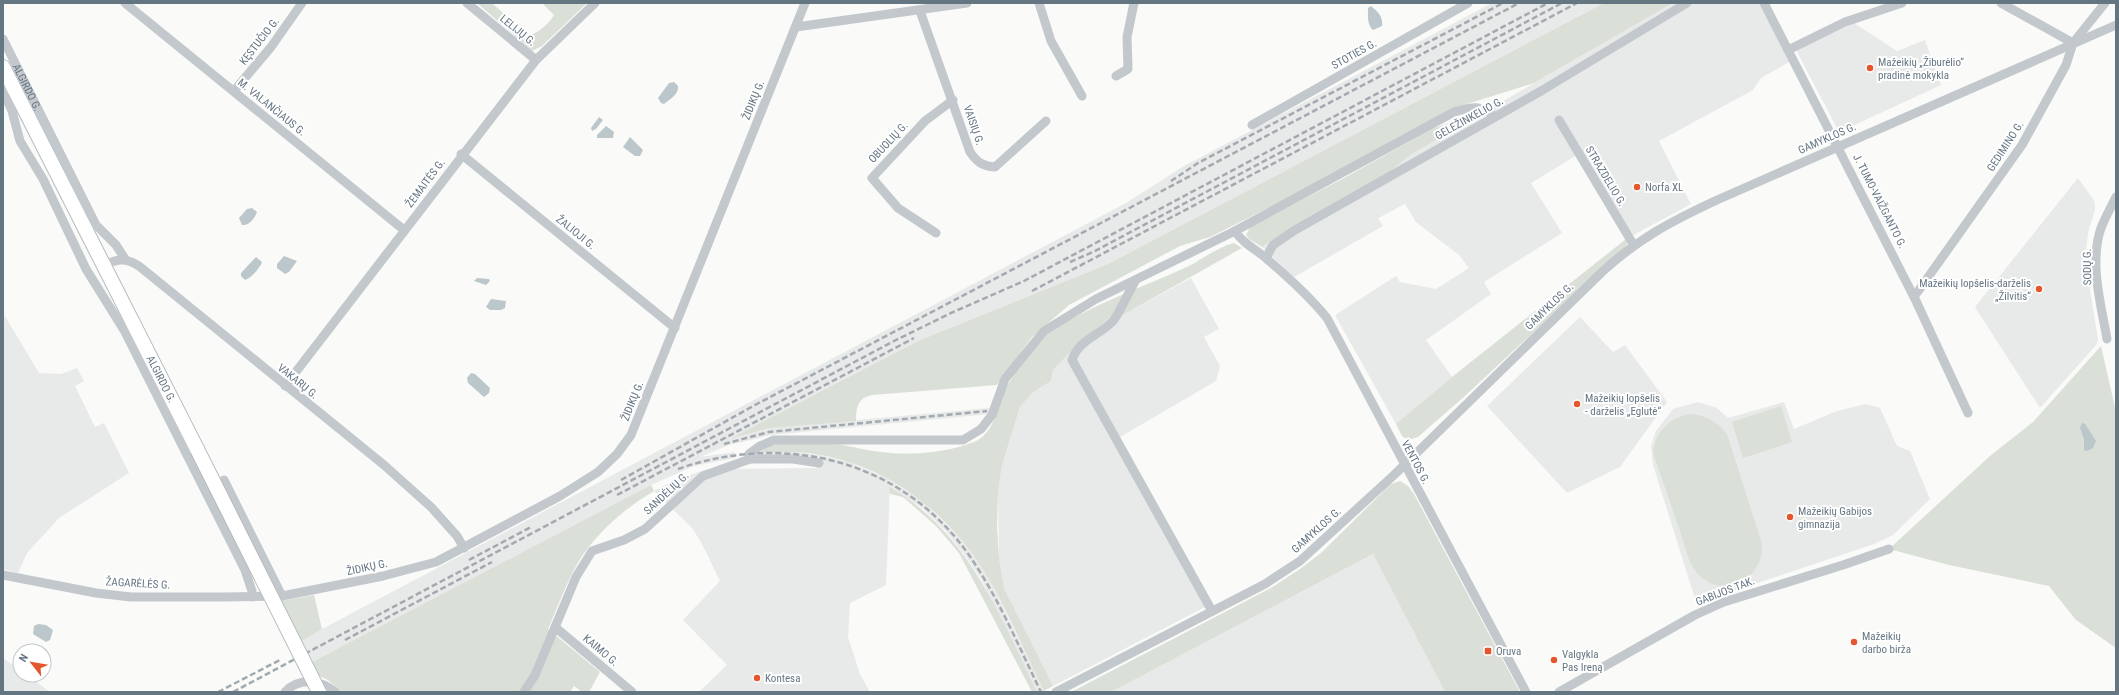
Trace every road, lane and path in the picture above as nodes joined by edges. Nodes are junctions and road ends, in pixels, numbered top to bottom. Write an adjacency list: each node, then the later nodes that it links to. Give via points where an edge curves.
1 (125, 3): 25 (street, M. VALANČIAUS G.)
2 (302, 3): 25 (street, KĘSTUČIO G., via 271,47)
3 (467, 3): 21 (street, LELIJŲ G.)
4 (595, 3): 21 (street, ŽEMAITĖS G.)
5 (805, 3): 17 (street, ŽIDIKŲ G.)
6 (967, 3): 15 (street)
7 (1039, 3): 26 (street, via 1051,41)
8 (1134, 3): 23 (street, via 1127,37 1128,69)
9 (1468, 3): 31 (street, STOTIES G.)
10 (1687, 3): 28 (street, GELEŽINKELIO G.)
11 (1764, 3): 20 (street, J. TUMO-VAIŽGANTO G.)
12 (1902, 3): 20 (street, via 1845,22)
13 (2001, 3): 19 (street)
14 (2105, 3): 19 (street, GEDIMINO G.)
15 (920, 11): 17 (street); 27 (street, VAISIŲ G.)
16 (2116, 25): 19 (street, GAMYKLOS G.)
17 (796, 27): 44 (street, ŽIDIKŲ G.)
18 (3, 39): 40 (street, ALGIRDO G., via 96,225 116,245)
19 (2073, 43): 32 (street, GAMYKLOS G.); 43 (street, GEDIMINO G., via 2071,55 2022,145)
20 (1788, 50): 32 (street, J. TUMO-VAIŽGANTO G.)
21 (536, 60): 33 (street, ŽEMAITĖS G.)
22 (3, 67): 41 (main road, ALGIRDO G.)
23 (1116, 76)
24 (3, 91): 56 (street, via 12,111 20,141 43,179 86,269 124,330 245,570)
25 (234, 91): 35 (street, M. VALANČIAUS G.)
26 (1082, 96)
27 (953, 100): 30 (street, VAISIŲ G., via 970,152 984,166 995,167); 37 (street, OBUOLIŲ G., via 925,121 872,178 898,208)
28 (1495, 117): 36 (street, via 1485,108 1469,108 1454,112); 39 (street, GELEŽINKELIO G., via 1295,230 1273,245)
29 (1559, 120): 38 (street, STRAZDELIO G.)
30 (1046, 121)
31 (1252, 125)
32 (1838, 146): 38 (street, GAMYKLOS G., via 1676,219); 43 (street, J. TUMO-VAIŽGANTO G.)
33 (461, 154): 35 (street, ŽEMAITĖS G.); 44 (street, ŽALIOJI G.)
34 (2116, 197): 45 (street, SODŲ G., via 2101,230 2096,258)
35 (404, 230): 46 (street, ŽEMAITĖS G.)
36 (1235, 231): 39 (street, VENTOS G., via 1244,243); 42 (street)
37 (936, 233)
38 (1634, 244): 50 (street, GAMYKLOS G.)
39 (1266, 258): 50 (street, VENTOS G., via 1316,304 1327,318)
40 (125, 259): 41 (street); 46 (street, VAKARŲ G., via 145,271)
41 (103, 266): 60 (main road, ALGIRDO G., bridge)
42 (1136, 280): 48 (street, via 1096,299 1044,331 1004,379 992,415 981,429 963,440 774,440 749,454); 57 (street, via 1113,321 1082,344 1075,351 1072,360)
43 (1914, 297): 47 (street, J. TUMO-VAIŽGANTO G.)
44 (675, 328): 52 (street, ŽIDIKŲ G., via 631,435 617,454 583,483)
45 (2107, 339)
46 (285, 386): 52 (street, VAKARŲ G., via 409,487 451,530)
47 (1968, 413)
48 (750, 459): 49 (street, SANDĖLIŲ G., via 793,459); 58 (street, SANDĖLIŲ G., via 703,476 645,529 624,540 592,551 576,577)
49 (819, 463)
50 (1404, 465): 57 (street, GAMYKLOS G., via 1300,561 1265,584); 65 (street, VENTOS G.)
51 (224, 480): 55 (street)
52 (464, 548): 55 (street, ŽIDIKŲ G., via 429,564 383,576)
53 (1889, 549): 66 (street, GABIJOS TAK., via 1724,602 1695,615)
54 (3, 575): 56 (street, ŽAGARĖLĖS G., via 131,597)
55 (278, 596): 56 (street, ŽAGARĖLĖS G.)
56 (252, 597)
57 (1212, 611): 64 (street, GAMYKLOS G.)
58 (555, 627): 62 (street, SANDĖLIŲ G., via 535,675); 63 (street, KAIMO G.)
59 (285, 692): 61 (street, via 297,684 309,681 321,682)
60 (319, 692)
61 (335, 692)
62 (524, 692)
63 (632, 692)
64 (1056, 692)
65 (1526, 692)
66 (1559, 692)

